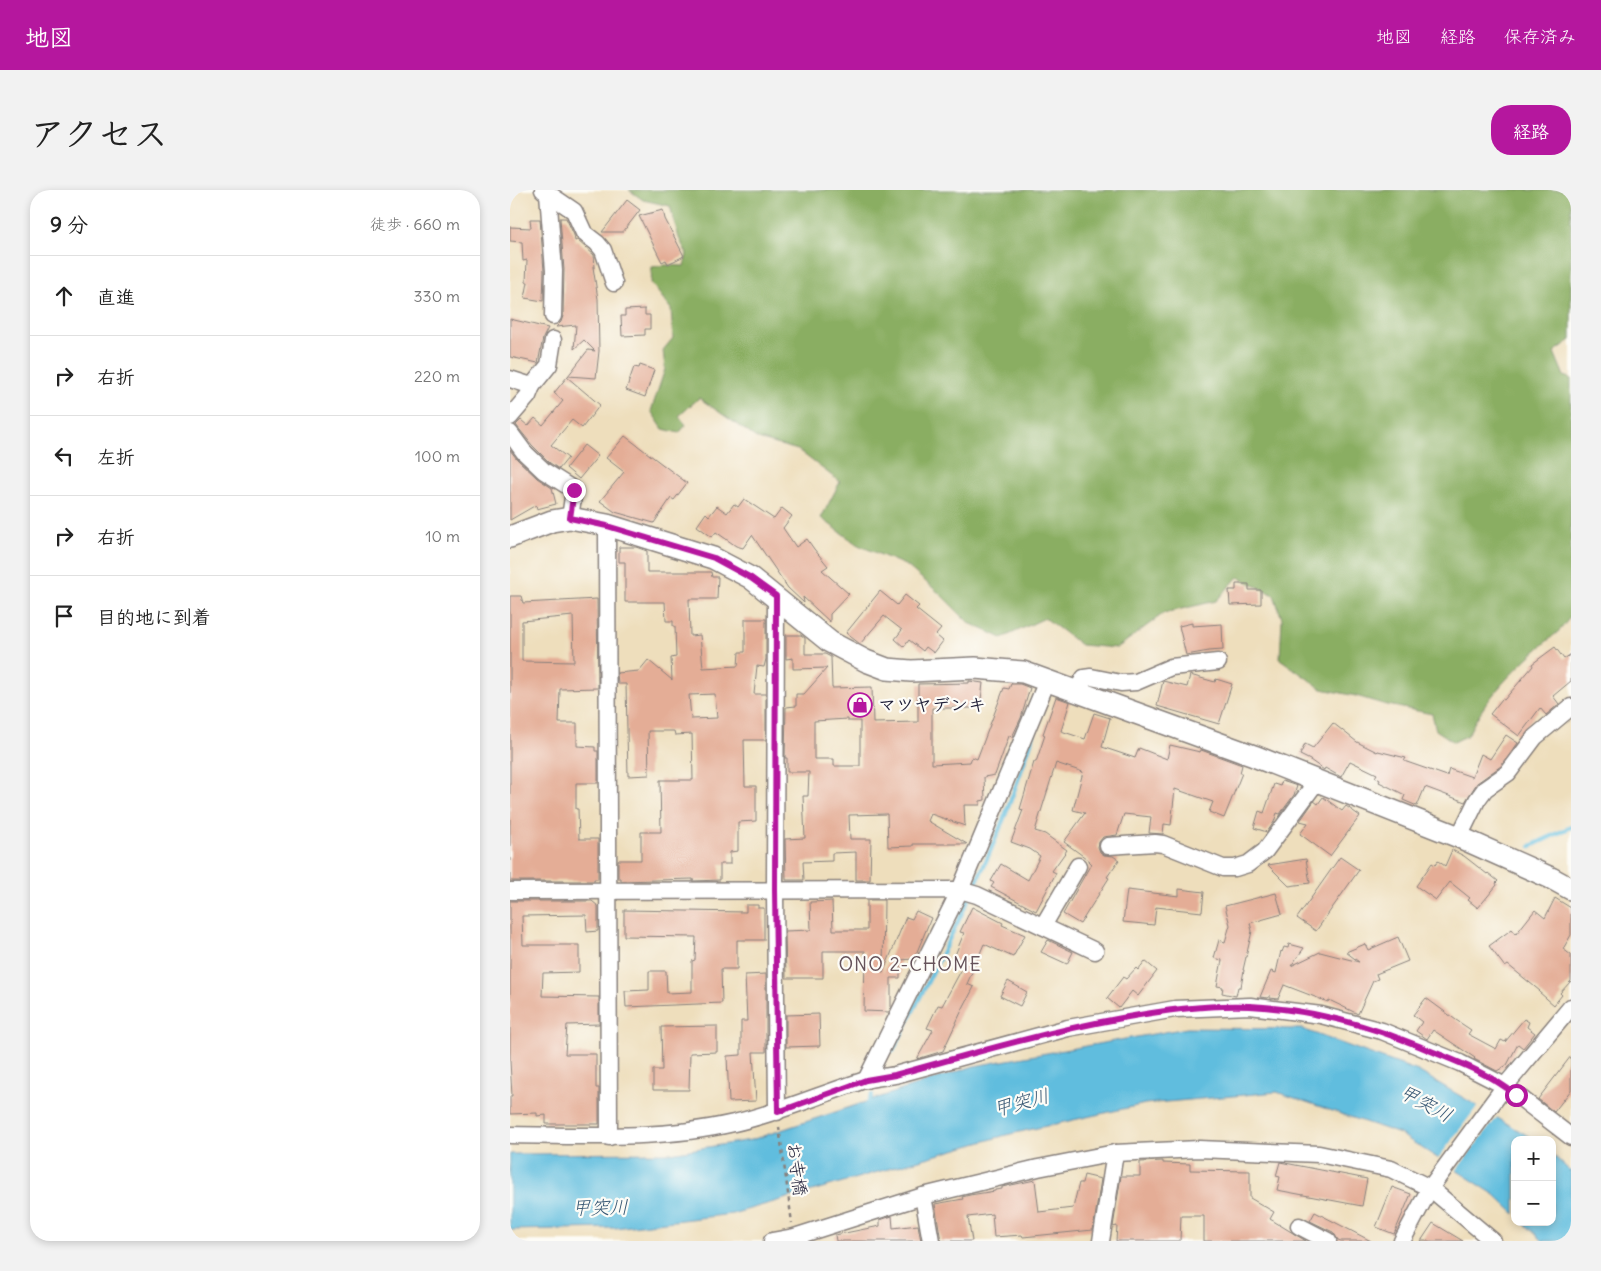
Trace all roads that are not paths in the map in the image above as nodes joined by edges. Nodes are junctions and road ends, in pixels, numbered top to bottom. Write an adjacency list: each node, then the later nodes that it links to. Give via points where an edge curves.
1 (545, 191): 2 (street, via 574,211 584,233 603,250); 3 (street, via 554,271)
2 (614, 284)
3 (553, 316)
4 (553, 340): 6 (street, via 549,365)
5 (510, 380): 6 (street)
6 (532, 386): 7 (street, via 528,396)
7 (510, 417)
8 (510, 433): 9 (street, via 544,471 574,490)
9 (570, 518): 10 (street); 11 (street, via 552,521)
10 (607, 526): 12 (street, via 714,558); 22 (street)
11 (510, 537)
12 (776, 596): 14 (street, via 830,642 887,668 912,671 994,668 1023,672); 23 (street)
13 (1218, 662): 15 (street, via 1171,667 1136,682 1084,678)
14 (1047, 681): 15 (street); 25 (street)
15 (1076, 692): 17 (street)
16 (1571, 707): 18 (street, via 1534,737 1508,773 1485,789)
17 (1317, 781): 18 (street); 19 (street, via 1265,851 1248,864 1223,868 1163,844)
18 (1459, 837): 21 (street)
19 (1108, 846)
20 (1078, 866): 26 (street)
21 (1571, 889)
22 (608, 890): 23 (street); 24 (street); 33 (street)
23 (775, 890): 25 (street); 31 (street)
24 (510, 891)
25 (968, 892): 26 (street); 29 (street)
26 (1043, 926): 27 (street)
27 (1095, 950)
28 (1571, 1007): 30 (street)
29 (866, 1080): 30 (street, via 1068,1028 1175,1008 1250,1006 1321,1015 1382,1031 1460,1063); 31 (street)
30 (1505, 1086): 34 (street); 36 (street)
31 (778, 1116): 33 (street, via 693,1132)
32 (510, 1135): 33 (street)
33 (609, 1137)
34 (1571, 1137)
35 (1115, 1153): 36 (street, via 1199,1149 1319,1154 1391,1169); 37 (street); 42 (street)
36 (1430, 1188): 44 (street); 45 (street)
37 (922, 1196): 39 (street); 41 (street)
38 (1299, 1226): 43 (street)
39 (793, 1233): 40 (street)
40 (772, 1241)
41 (931, 1241)
42 (1101, 1241)
43 (1328, 1241)
44 (1402, 1241)
45 (1493, 1241)

